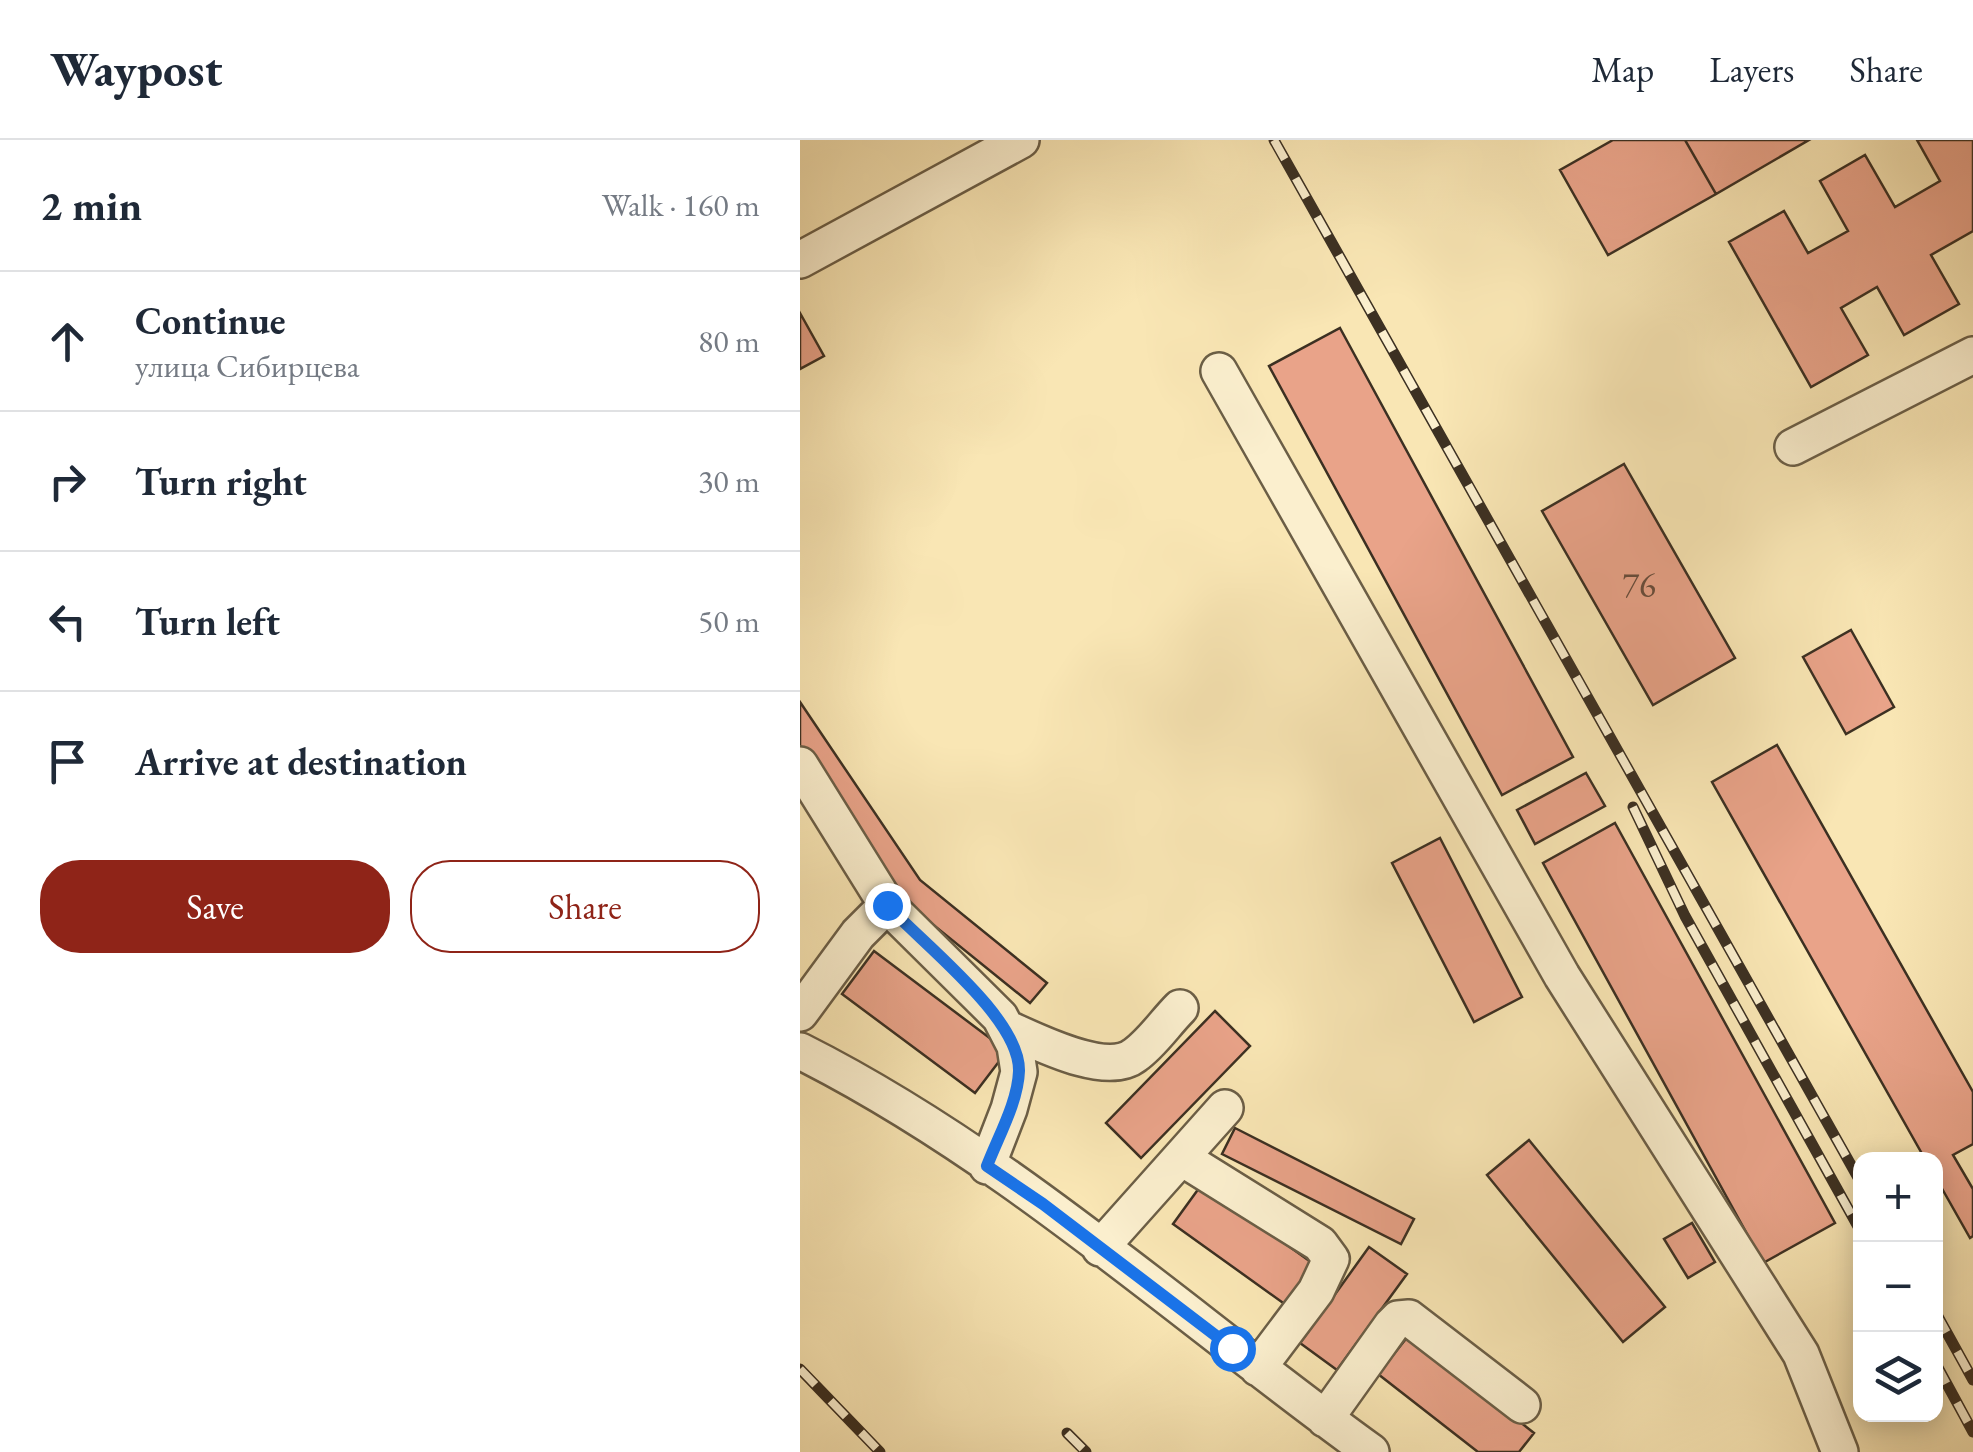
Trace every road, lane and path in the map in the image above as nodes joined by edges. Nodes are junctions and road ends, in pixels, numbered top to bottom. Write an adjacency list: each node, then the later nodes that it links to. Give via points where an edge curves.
1 (1020, 140): 2 (street)
2 (800, 260)
3 (1973, 356): 5 (street)
4 (1219, 371): 20 (street, via 1562,976 1800,1354)
5 (1793, 447)
6 (800, 764): 7 (street)
7 (887, 905): 9 (street); 10 (street)
8 (1180, 1008): 10 (street, via 1134,1057 1119,1062 1088,1060)
9 (800, 1013)
10 (1006, 1028): 14 (street, via 1019,1072)
11 (800, 1051): 14 (street, via 856,1079)
12 (1225, 1108): 13 (street)
13 (1182, 1158): 15 (street); 16 (street, via 1320,1244 1330,1260 1316,1291)
14 (987, 1166): 15 (street)
15 (1100, 1248): 16 (street)
16 (1258, 1368): 18 (street)
17 (1522, 1405): 18 (street, via 1409,1318 1392,1324)
18 (1325, 1419): 19 (street)
19 (1371, 1452)
20 (1840, 1452)

